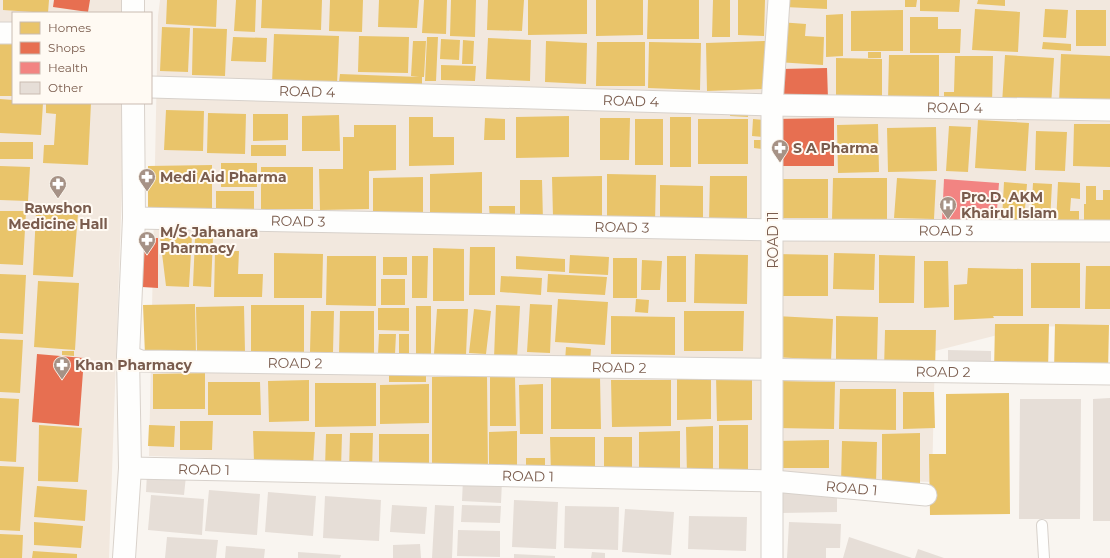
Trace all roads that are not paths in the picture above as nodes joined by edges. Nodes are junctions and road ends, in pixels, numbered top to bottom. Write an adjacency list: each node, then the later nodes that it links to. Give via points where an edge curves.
1 (133, 0): 3 (street)
2 (779, 0): 8 (street, ROAD 11)
3 (133, 12)
4 (0, 33): 5 (street)
5 (12, 33)
6 (152, 87): 8 (street, ROAD 4)
7 (133, 104): 10 (street)
8 (772, 105): 9 (street, ROAD 4); 11 (street, ROAD 11)
9 (1110, 110)
10 (134, 218): 11 (street, ROAD 3); 13 (street)
11 (773, 230): 12 (street, ROAD 3); 14 (street, ROAD 11)
12 (1110, 232)
13 (128, 356): 14 (street, ROAD 2, via 142,361); 16 (street)
14 (772, 371): 15 (street, ROAD 2); 17 (street, ROAD 11)
15 (1110, 374)
16 (130, 468): 17 (street, ROAD 1); 20 (street)
17 (773, 481): 18 (street, ROAD 1); 21 (street, ROAD 11)
18 (926, 494)
19 (1042, 525): 22 (lane)
20 (124, 558)
21 (772, 558)
22 (1044, 558)

